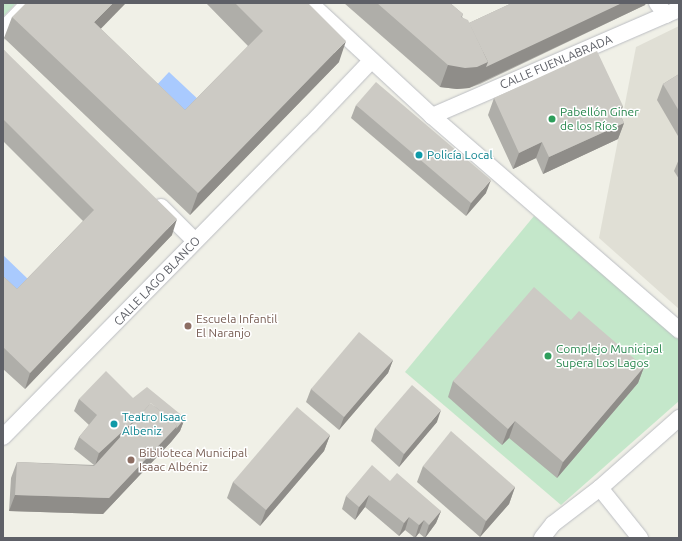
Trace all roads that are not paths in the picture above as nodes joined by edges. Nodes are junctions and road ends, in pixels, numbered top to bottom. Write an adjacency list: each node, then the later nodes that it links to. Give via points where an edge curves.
1 (29, 3): 4 (street)
2 (310, 3): 5 (street)
3 (668, 9): 6 (street, CALLE FUENLABRADA)
4 (3, 30)
5 (371, 61): 6 (street); 8 (street, CALLE LAGO BLANCO)
6 (432, 116): 9 (street)
7 (150, 197): 8 (street)
8 (195, 241): 11 (street, CALLE LAGO BLANCO)
9 (679, 330)
10 (679, 418): 12 (street)
11 (3, 438)
12 (600, 488): 13 (street, via 553,524); 14 (street)
13 (542, 538)
14 (640, 538)

